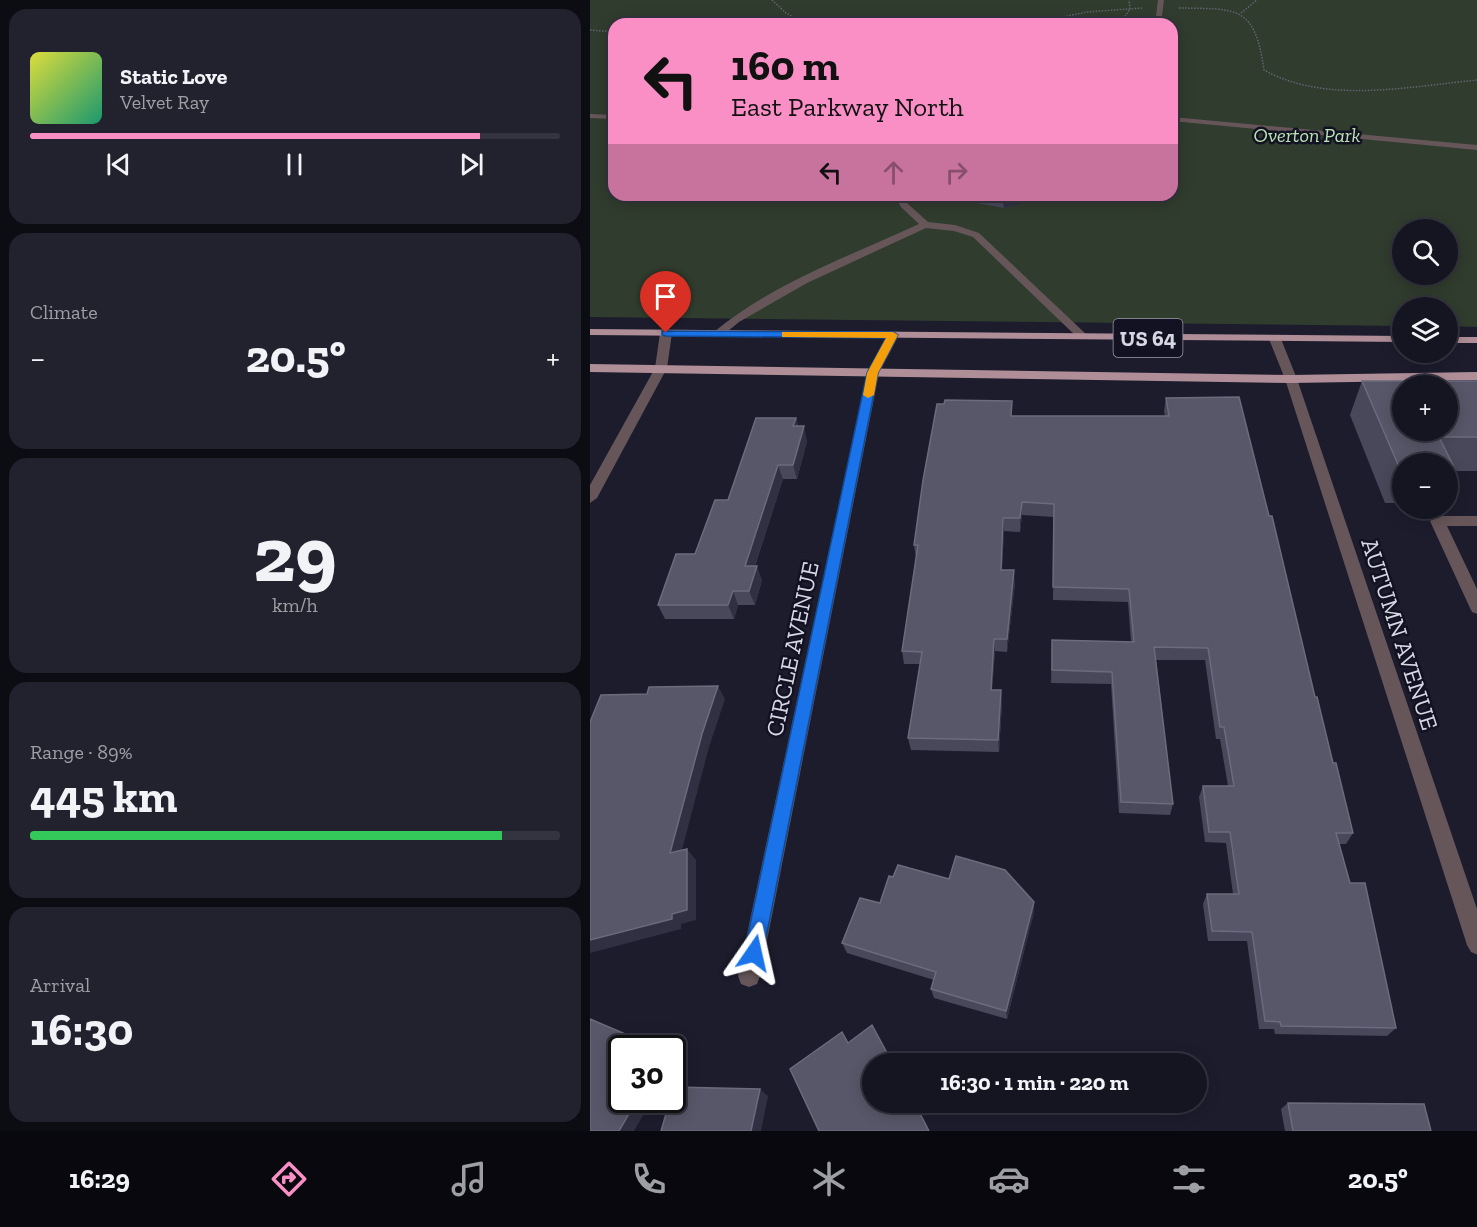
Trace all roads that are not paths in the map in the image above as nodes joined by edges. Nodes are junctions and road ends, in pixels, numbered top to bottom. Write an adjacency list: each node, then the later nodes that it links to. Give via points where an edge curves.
1 (590, 116): 2 (street)
2 (608, 117)
3 (1178, 120): 4 (street)
4 (1478, 148)
5 (903, 201): 6 (street)
6 (925, 225): 9 (street, via 803,281); 11 (street, via 976,235)
7 (590, 332): 8 (main road, US 64)
8 (666, 333): 9 (main road, US 64); 17 (street)
9 (718, 334): 10 (main road, US 64)
10 (893, 335): 11 (main road, US 64); 18 (street, CIRCLE AVENUE)
11 (1083, 337): 12 (main road, US 64)
12 (1275, 339): 13 (main road, US 64); 22 (street, AUTUMN AVENUE)
13 (1392, 339)
14 (1458, 340): 15 (main road)
15 (1478, 340)
16 (590, 368): 17 (main road, US 64)
17 (661, 368): 18 (main road, US 64); 25 (street)
18 (873, 373): 22 (main road, US 64); 29 (street, CIRCLE AVENUE)
19 (1478, 376): 20 (main road, US 64)
20 (1458, 377)
21 (1392, 378): 22 (main road, US 64)
22 (1291, 379): 28 (street, AUTUMN AVENUE)
23 (1458, 379): 24 (main road)
24 (1478, 382)
25 (590, 498)
26 (1478, 521): 27 (street, via 1437,521)
27 (1478, 608)
28 (1478, 945)
29 (749, 976)

